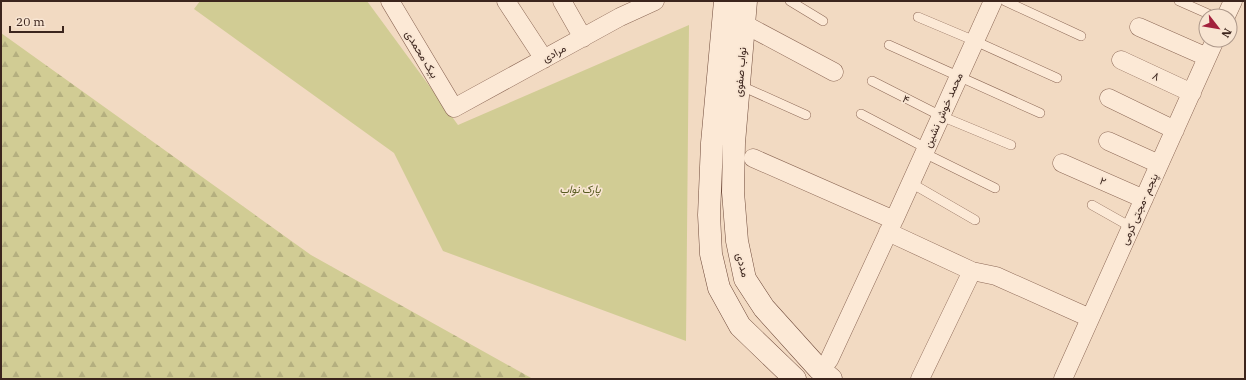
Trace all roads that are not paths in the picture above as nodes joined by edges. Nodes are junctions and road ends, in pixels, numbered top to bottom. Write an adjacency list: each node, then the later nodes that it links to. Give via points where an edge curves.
1 (390, 1): 30 (street, بیک محمدی)
2 (506, 1): 21 (street)
3 (562, 1): 16 (street)
4 (655, 1): 16 (street, مرادی)
5 (725, 1): 37 (street, نواب صفوی)
6 (746, 1): 13 (street, نواب صفوی)
7 (790, 1): 12 (lane)
8 (1179, 1): 10 (lane)
9 (993, 2): 15 (lane); 17 (street, محمد خوش نشین)
10 (1198, 9)
11 (918, 18): 17 (lane)
12 (823, 21)
13 (744, 24): 23 (street); 27 (street, نواب صفوی)
14 (1139, 27): 20 (street)
15 (1081, 36)
16 (583, 38): 21 (street, مرادی)
17 (975, 41): 24 (street, محمد خوش نشین); 25 (lane)
18 (889, 45): 24 (lane)
19 (1211, 48): 20 (street, پنجم -مجتی کرمی)
20 (1207, 57): 28 (street, پنجم -مجتی کرمی)
21 (544, 59): 30 (street, مرادی)
22 (1121, 60): 28 (street, ۸)
23 (834, 72)
24 (959, 76): 31 (lane); 34 (street, محمد خوش نشین)
25 (1057, 78)
26 (872, 81): 34 (lane, ۴)
27 (739, 85): 33 (lane); 38 (street, نواب صفوی)
28 (1192, 93): 35 (street, پنجم -مجتی کرمی)
29 (1109, 98): 35 (street)
30 (454, 108)
31 (1040, 113)
32 (861, 114): 40 (lane)
33 (806, 115)
34 (941, 116): 39 (lane, ۴); 40 (street, محمد خوش نشین)
35 (1175, 130): 43 (street, پنجم -مجتی کرمی)
36 (1108, 141): 43 (street)
37 (712, 143): 38 (street); 54 (street, via 709,215 711,254 719,288 740,326)
38 (734, 143): 53 (street, مددی, via 733,192 737,241 745,279 764,308 818,368)
39 (1011, 144)
40 (925, 151): 44 (street, محمد خوش نشین); 45 (lane)
41 (753, 158): 49 (street)
42 (1062, 164): 46 (street, ۲)
43 (1159, 164): 46 (street, پنجم -مجتی کرمی)
44 (911, 183): 48 (lane); 49 (street, محمد خوش نشین)
45 (995, 188)
46 (1144, 199): 50 (street, پنجم -مجتی کرمی)
47 (1092, 205): 50 (lane)
48 (975, 220)
49 (891, 226): 51 (street); 53 (street, محمد خوش نشین)
50 (1131, 227): 52 (street, پنجم -مجتی کرمی)
51 (972, 272): 52 (street, via 996,276); 55 (street)
52 (1090, 318): 56 (street, پنجم -مجتی کرمی)
53 (830, 370)
54 (795, 379)
55 (920, 379)
56 (1063, 379)

